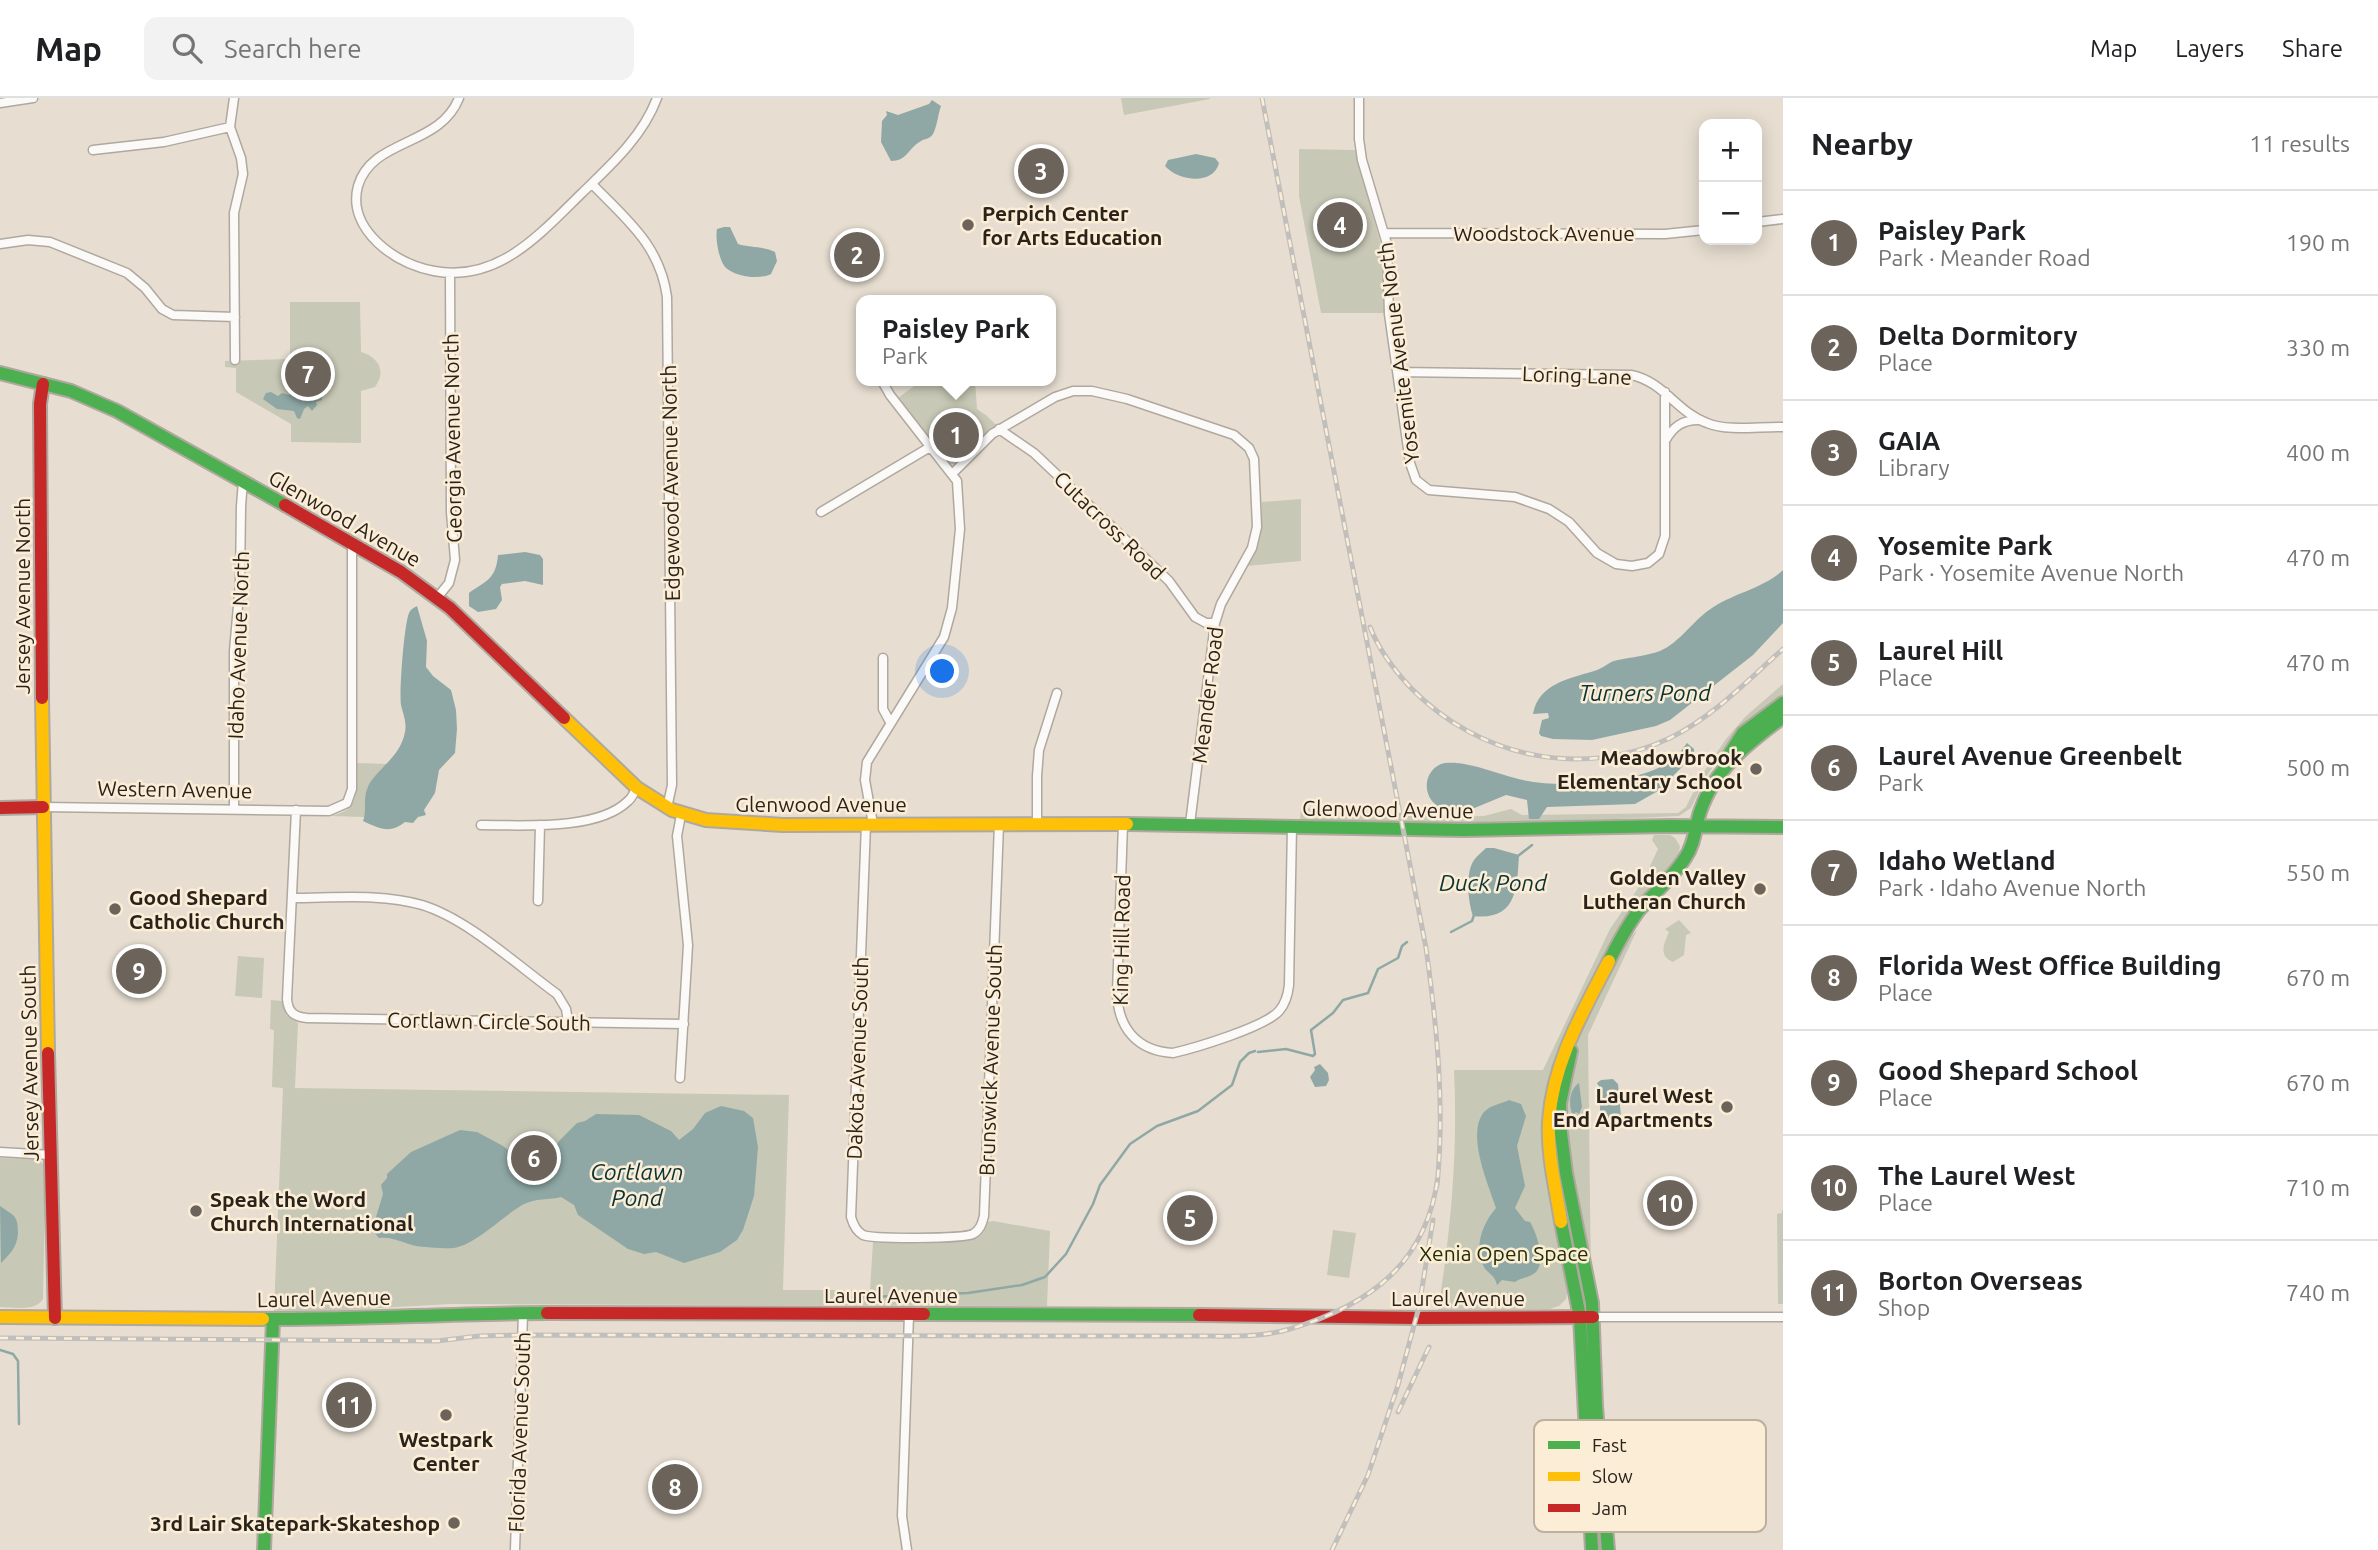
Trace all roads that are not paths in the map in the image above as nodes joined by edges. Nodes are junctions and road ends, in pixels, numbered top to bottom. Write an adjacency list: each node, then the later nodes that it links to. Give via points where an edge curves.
1 (33, 98): 6 (street)
2 (233, 98): 7 (street)
3 (459, 98): 15 (street, via 437,127 370,164 356,196 362,224 384,249 417,267)
4 (657, 98): 9 (street, via 640,132)
5 (1359, 98): 13 (street, Yosemite Avenue North, via 1362,160)
6 (0, 103)
7 (230, 127): 8 (street, via 139,146); 16 (street, via 243,174 234,213)
8 (93, 150)
9 (592, 184): 15 (street, via 515,254 485,269); 43 (street, Edgewood Avenue North, via 648,244 661,268 667,297 672,785)
10 (1783, 219): 11 (street)
11 (1762, 221)
12 (1699, 230): 13 (street, Woodstock Avenue)
13 (1384, 233): 18 (street, Yosemite Avenue North)
14 (0, 244): 16 (street, via 50,242 127,273 173,315)
15 (450, 274): 32 (street, Georgia Avenue North, via 455,560 449,583)
16 (234, 317): 17 (street)
17 (235, 360)
18 (1398, 372): 22 (street, Loring Lane, via 1624,374 1644,378); 26 (street, Yosemite Avenue North, via 1410,463 1419,484 1434,492 1515,497 1541,505 1569,522 1603,558 1616,564 1640,566 1659,554 1664,543)
19 (0, 373): 20 (street, Glenwood Avenue)
20 (43, 384): 29 (street, Glenwood Avenue, via 106,406); 41 (street, Jersey Avenue North)
21 (885, 386): 27 (street)
22 (1665, 392): 23 (street, Loring Lane); 26 (street)
23 (1699, 420): 24 (street, Loring Lane, via 1716,426); 26 (street, via 1680,424)
24 (1783, 426)
25 (999, 429): 28 (street, Meander Road); 33 (street, Cutacross Road, via 1034,453 1169,581 1198,620); 33 (street, Meander Road, via 1055,397 1085,391 1127,399 1240,439 1254,459 1257,527 1252,548 1221,604)
26 (1665, 441)
27 (930, 447): 28 (street); 30 (street)
28 (953, 473): 38 (street, Dakota Avenue South, via 960,529 950,616 940,644)
29 (243, 481): 31 (street, Glenwood Avenue); 44 (street, Idaho Avenue North, via 234,651)
30 (821, 512)
31 (352, 543): 32 (street, Glenwood Avenue); 45 (street, Western Avenue, via 352,789 346,803 329,811)
32 (437, 598): 40 (street, Glenwood Avenue)
33 (1216, 623): 51 (street, Meander Road)
34 (883, 657): 38 (street, via 883,709)
35 (1056, 693): 49 (street, via 1039,750)
36 (1783, 704): 39 (street, via 1738,737)
37 (1783, 717): 39 (street)
38 (890, 722): 47 (street, Dakota Avenue South, via 866,770)
39 (1725, 765): 54 (street)
40 (637, 788): 43 (street, Glenwood Avenue); 53 (street, via 629,801 606,814)
41 (43, 807): 42 (street, Western Avenue); 44 (street, Western Avenue); 63 (street, Jersey Avenue South)
42 (0, 808)
43 (667, 808): 46 (street, Glenwood Avenue)
44 (234, 809): 45 (street, Western Avenue)
45 (296, 810): 57 (street)
46 (681, 815): 47 (street, Glenwood Avenue, via 733,824); 60 (street, via 677,836 688,945)
47 (869, 824): 48 (street, Glenwood Avenue); 64 (street, Dakota Avenue South, via 851,1217 857,1231 869,1237)
48 (999, 824): 49 (street, Glenwood Avenue); 64 (street, Brunswick Avenue South, via 984,1216 971,1235)
49 (1037, 824): 50 (street, Glenwood Avenue)
50 (1123, 824): 51 (street, Glenwood Avenue); 55 (street, King Hill Road, via 1119,1014 1138,1043 1160,1052 1185,1050 1266,1020 1280,1010 1288,996)
51 (1190, 824): 55 (street, Glenwood Avenue)
52 (481, 825): 53 (street)
53 (540, 825): 58 (street)
54 (1697, 825): 55 (street, Glenwood Avenue, via 1515,830); 56 (street, Glenwood Avenue); 68 (street, via 1686,857 1629,923 1590,998 1571,1051 1560,1125)
55 (1292, 826)
56 (1783, 827)
57 (292, 898): 59 (street, via 397,900 444,914 557,995); 59 (street, Cortlawn Circle South, via 287,999 295,1015)
58 (538, 901)
59 (568, 1021): 60 (street, Cortlawn Circle South)
60 (684, 1024): 61 (street)
61 (680, 1078)
62 (0, 1152): 63 (street)
63 (51, 1155): 70 (street, Jersey Avenue South)
64 (915, 1237)
65 (523, 1314): 66 (street, Laurel Avenue); 71 (street, Laurel Avenue); 77 (street, Florida Avenue South)
66 (909, 1315): 68 (street, Laurel Avenue); 78 (street, via 902,1516)
67 (0, 1317): 70 (street, Laurel Avenue)
68 (1587, 1317): 69 (street, Laurel Avenue); 72 (street); 73 (street)
69 (1783, 1317)
70 (55, 1318): 71 (street, Laurel Avenue)
71 (273, 1320): 76 (street)
72 (1589, 1420)
73 (1597, 1420)
74 (1592, 1532): 79 (street)
75 (1606, 1532): 80 (street)
76 (264, 1550)
77 (514, 1550)
78 (906, 1550)
79 (1592, 1550)
80 (1608, 1550)

